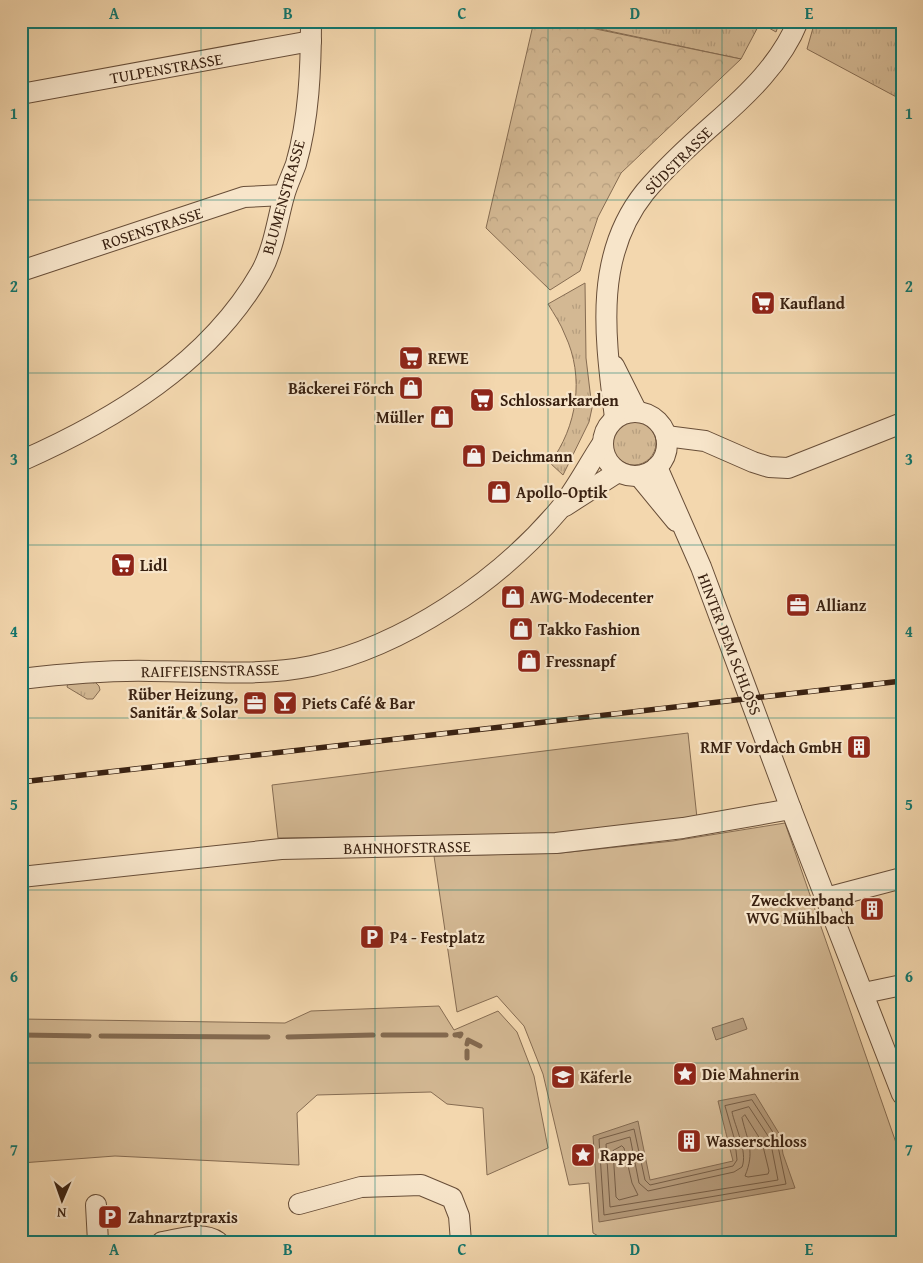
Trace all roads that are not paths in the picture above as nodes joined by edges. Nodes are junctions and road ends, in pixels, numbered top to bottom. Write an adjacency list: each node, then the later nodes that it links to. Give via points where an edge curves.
1 (798, 21): 6 (street, SÜDSTRASSE, via 765,75 676,158 644,194 625,227 611,260 606,302)
2 (311, 31): 3 (street, TULPENSTRASSE); 4 (street, BLUMENSTRASSE, via 306,106 296,162)
3 (21, 94)
4 (284, 195): 5 (street, ROSENSTRASSE, via 244,197); 12 (street, BLUMENSTRASSE, via 274,237 261,271 208,340 174,373 115,413)
5 (21, 271)
6 (608, 353): 7 (street, SÜDSTRASSE); 8 (street, SÜDSTRASSE)
7 (636, 412): 8 (street); 10 (street, via 655,419)
8 (615, 418): 11 (street, RAIFFEISENSTRASSE, via 608,425)
9 (902, 423): 10 (street, via 788,468 753,462 705,441)
10 (666, 436): 13 (street, via 666,453)
11 (602, 444): 14 (street, via 606,460); 16 (street, RAIFFEISENSTRASSE)
12 (21, 461)
13 (657, 467): 15 (street); 17 (street, HINTER DEM SCHLOSS)
14 (618, 472): 15 (street); 16 (street, RAIFFEISENSTRASSE)
15 (639, 476): 17 (street, HINTER DEM SCHLOSS)
16 (559, 510): 18 (street, RAIFFEISENSTRASSE, via 513,556 462,597 425,621 351,654 312,666 278,670 235,673 112,671)
17 (686, 531): 19 (street, HINTER DEM SCHLOSS)
18 (21, 679)
19 (791, 809): 20 (street, BAHNHOFSTRASSE, via 683,828 556,843 281,849); 22 (street, HINTER DEM SCHLOSS)
20 (21, 877)
21 (902, 878): 22 (street)
22 (826, 898): 24 (street, HINTER DEM SCHLOSS)
23 (902, 985): 24 (street)
24 (864, 993): 25 (street, HINTER DEM SCHLOSS)
25 (902, 1094)
26 (299, 1204): 31 (street, via 361,1187 421,1185 452,1198 459,1216)
27 (96, 1205): 28 (street)
28 (98, 1242)
29 (162, 1242): 30 (street, via 200,1236)
30 (218, 1242)
31 (461, 1242)

